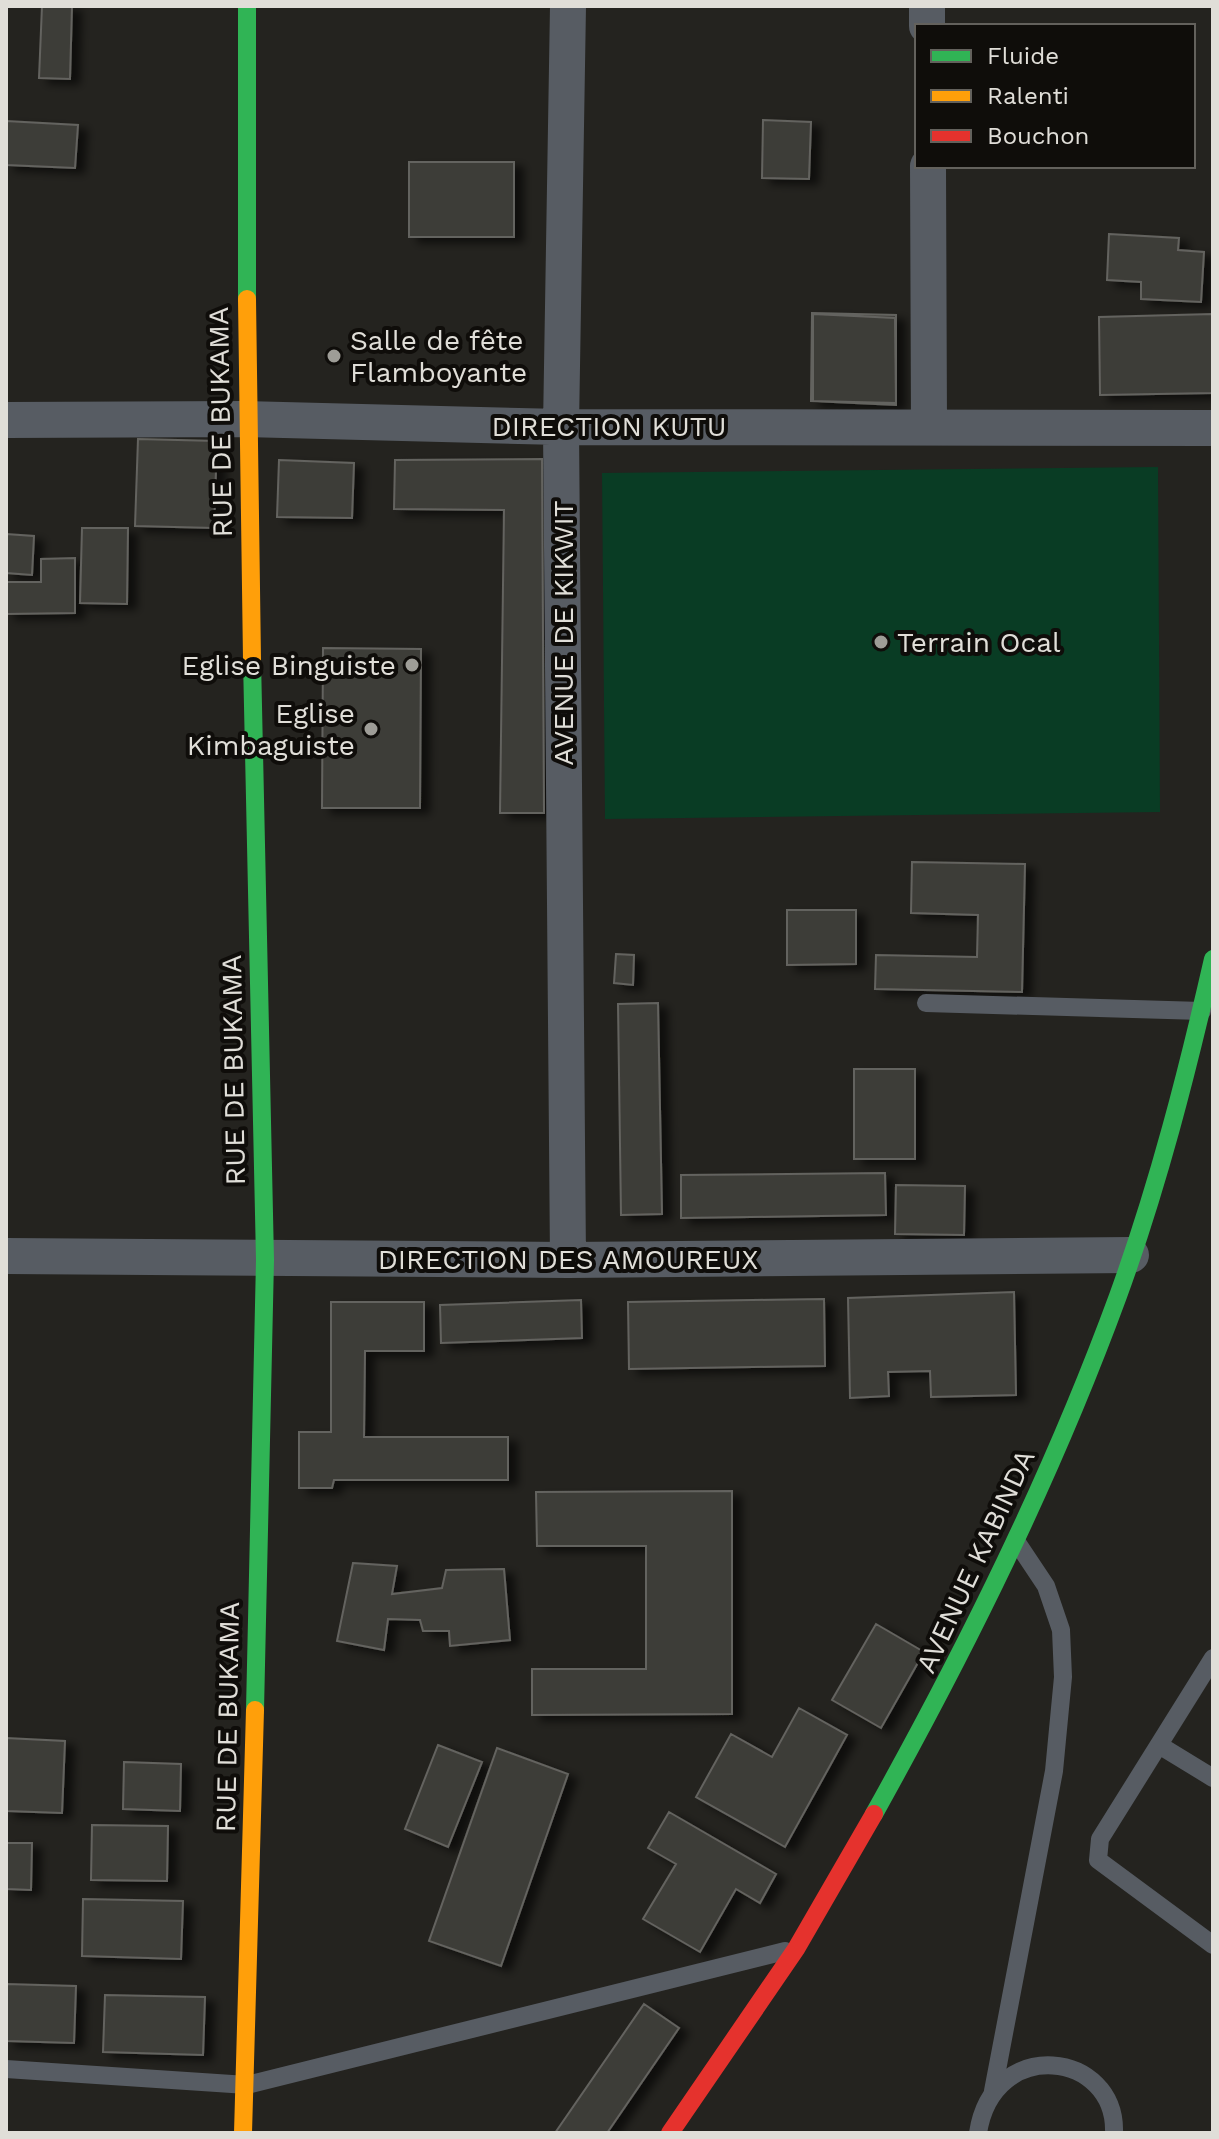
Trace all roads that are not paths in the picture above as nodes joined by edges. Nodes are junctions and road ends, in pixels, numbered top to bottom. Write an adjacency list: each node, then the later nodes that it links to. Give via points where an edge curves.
1 (247, 6): 4 (street, RUE DE BUKAMA)
2 (568, 6): 7 (street, AVENUE DE KIKWIT)
3 (928, 168): 6 (street)
4 (247, 419): 5 (street, DIRECTION KUTU); 7 (street, DIRECTION KUTU); 14 (street, RUE DE BUKAMA)
5 (6, 420)
6 (929, 426): 7 (street, DIRECTION KUTU); 8 (street, DIRECTION KUTU)
7 (561, 427): 15 (street, AVENUE DE KIKWIT)
8 (1213, 428)
9 (1213, 959): 11 (street, AVENUE KABINDA)
10 (926, 1003): 11 (lane)
11 (1202, 1011): 12 (street, AVENUE KABINDA, via 1195,1070)
12 (1131, 1255): 15 (street, DIRECTION DES AMOUREUX); 16 (street, AVENUE KABINDA, via 1086,1386)
13 (6, 1256): 14 (street, DIRECTION DES AMOUREUX)
14 (265, 1260): 15 (street, DIRECTION DES AMOUREUX); 23 (street, RUE DE BUKAMA)
15 (568, 1260)
16 (1018, 1544): 21 (street, AVENUE KABINDA, via 939,1701); 24 (lane, via 1046,1586 1061,1630 1063,1677 1054,1771)
17 (1213, 1658): 18 (lane)
18 (1159, 1745): 19 (lane); 20 (lane, via 1100,1839 1098,1860)
19 (1213, 1778)
20 (1213, 1945)
21 (796, 1949): 23 (lane); 26 (street, AVENUE KABINDA)
22 (6, 2069): 23 (lane)
23 (247, 2085): 25 (street, RUE DE BUKAMA)
24 (993, 2091): 27 (lane); 28 (lane, via 1010,2075 1031,2066 1054,2064 1076,2071 1108,2102)
25 (243, 2133)
26 (670, 2133)
27 (978, 2133)
28 (1114, 2133)

